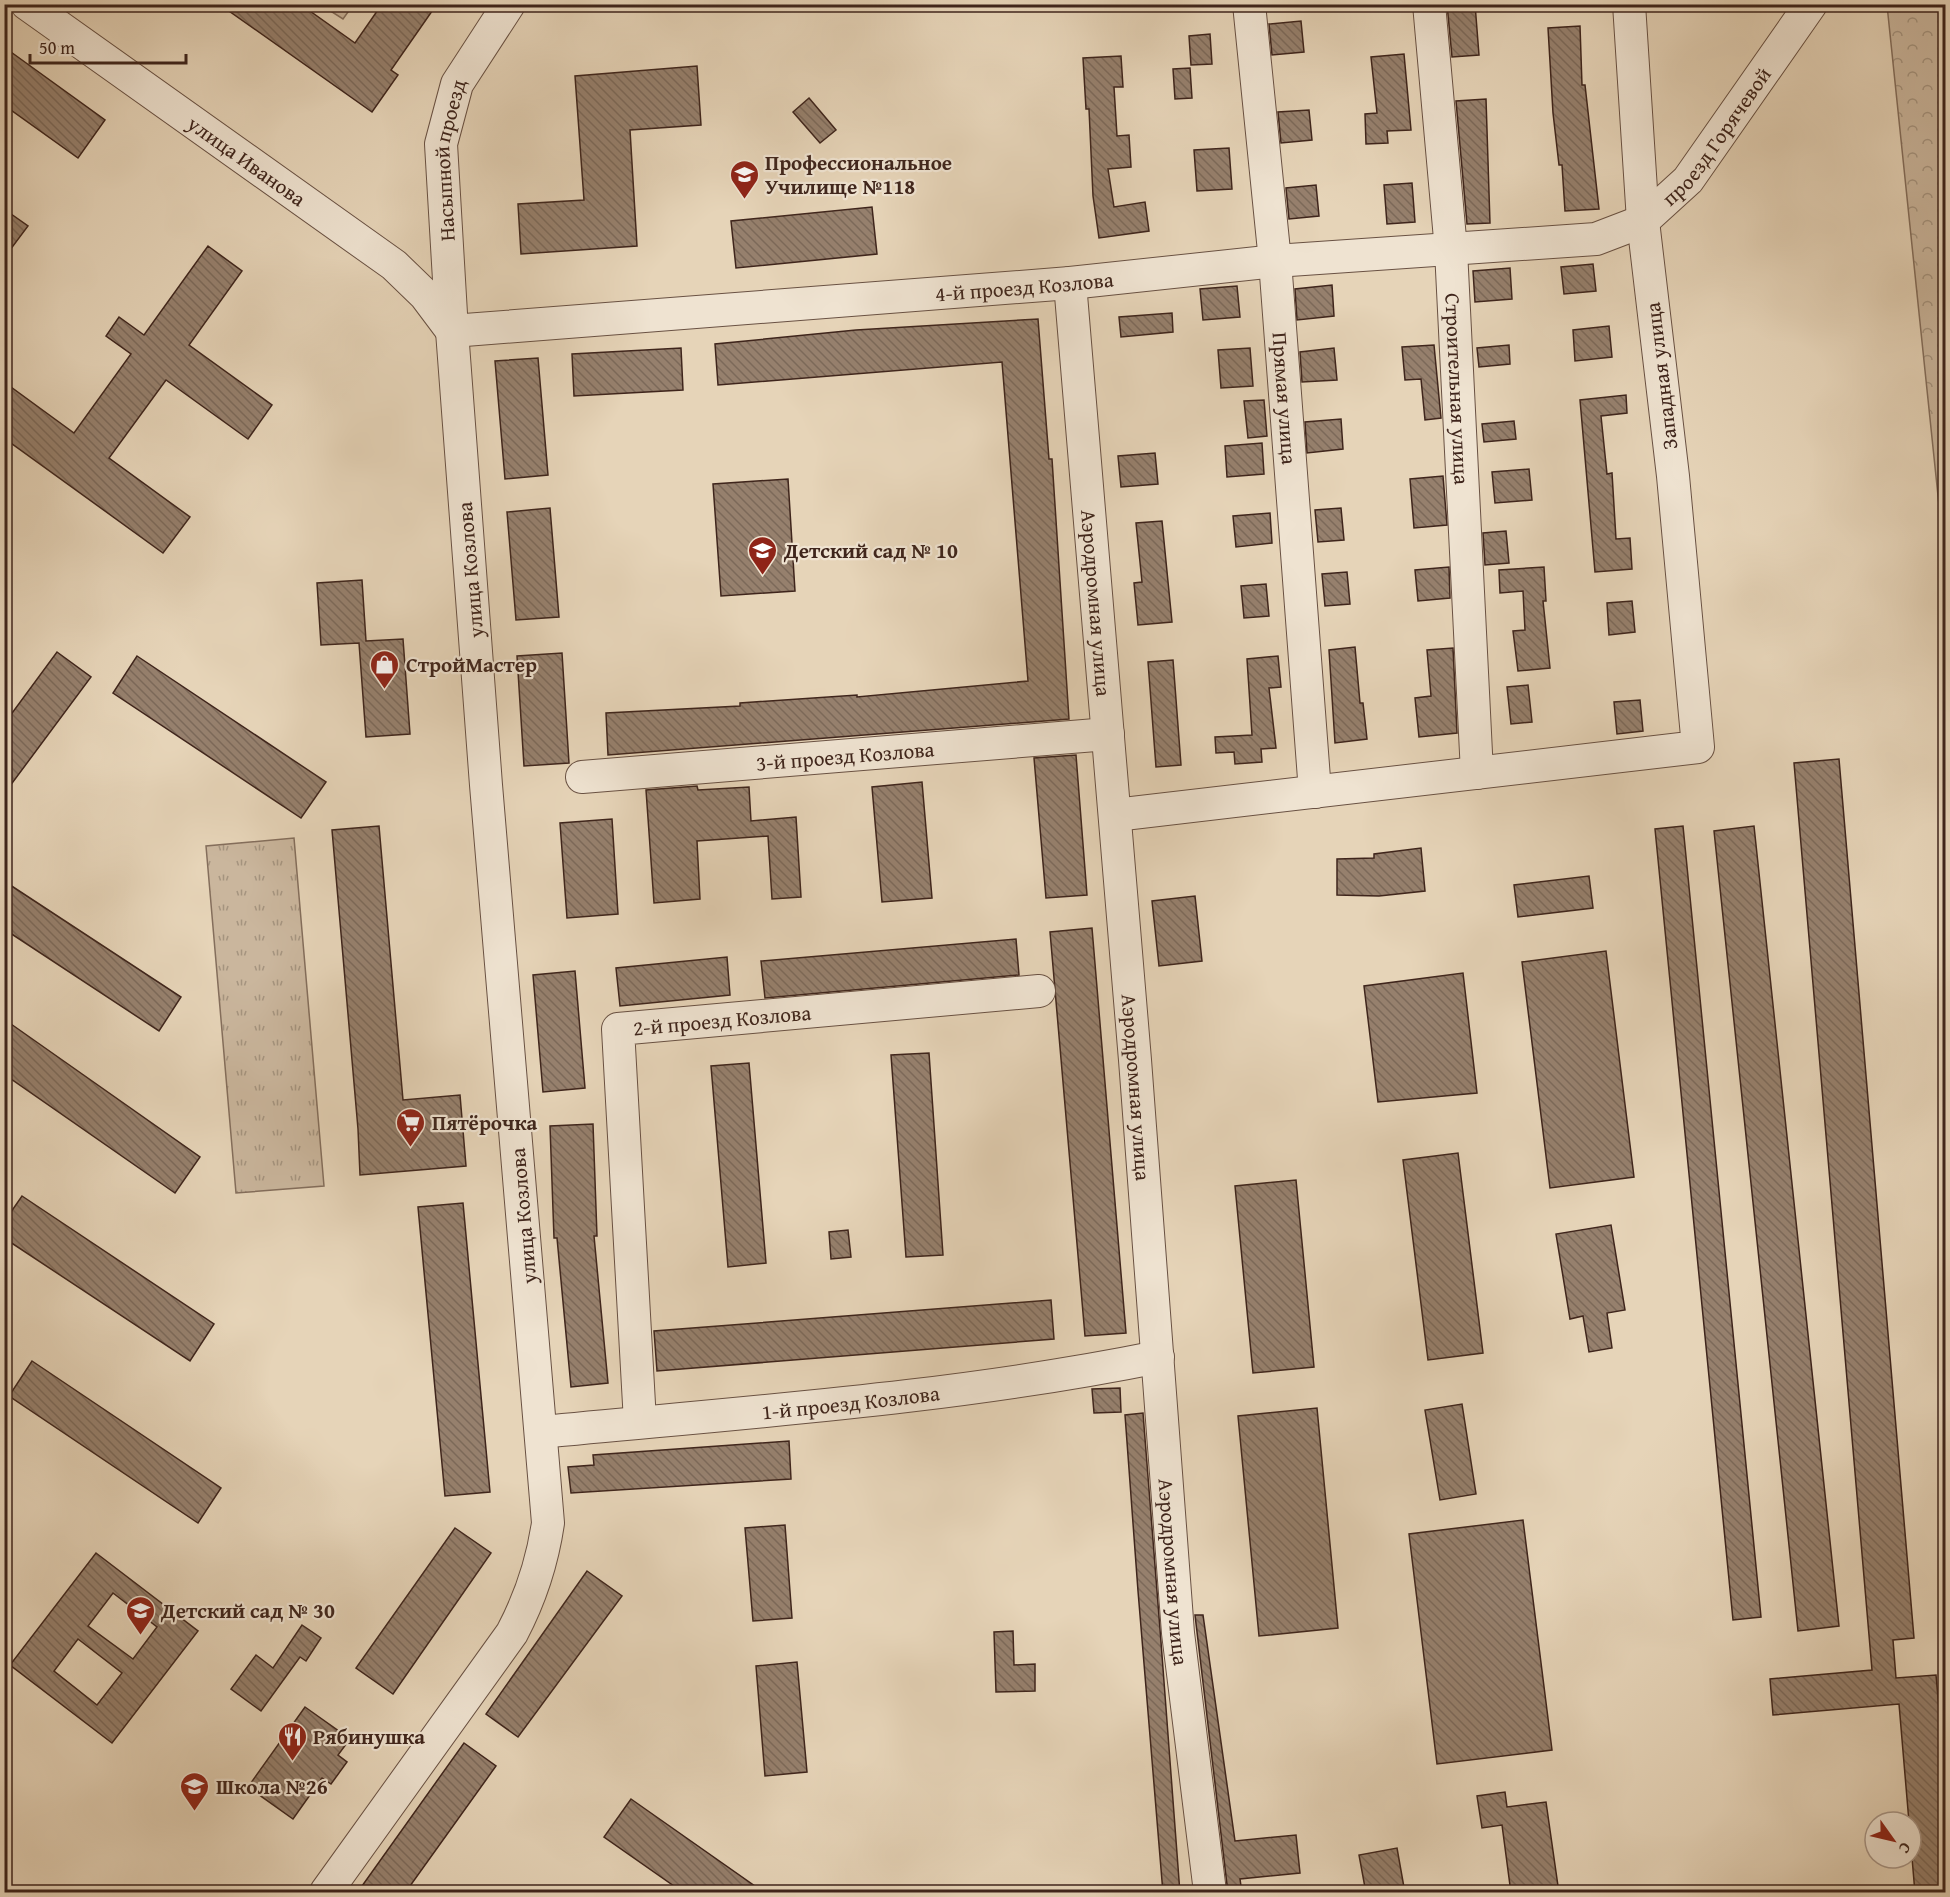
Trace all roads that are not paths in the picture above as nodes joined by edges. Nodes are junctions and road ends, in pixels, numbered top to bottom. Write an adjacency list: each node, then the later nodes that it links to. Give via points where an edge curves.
1 (27, 4): 12 (street, улица Иванова, via 394,265 425,295)
2 (509, 4): 12 (street, Насыпной проезд, via 457,84 441,144)
3 (1249, 4): 10 (street, Прямая улица)
4 (1429, 4): 9 (street, Строительная улица)
5 (1629, 4): 7 (street, Западная улица)
6 (1810, 4): 7 (street, проезд Горячевой, via 1688,180)
7 (1643, 221): 8 (street, проезд Горячевой); 14 (street, Западная улица, via 1673,476 1698,747)
8 (1596, 239): 9 (street, 4-й проезд Козлова)
9 (1451, 250): 10 (street, 4-й проезд Козлова); 14 (street, Строительная улица)
10 (1275, 261): 11 (street, 4-й проезд Козлова); 16 (street, Прямая улица)
11 (1070, 283): 12 (street, 4-й проезд Козлова); 13 (street, Аэродромная улица)
12 (452, 331): 21 (street, улица Козлова, via 486,785)
13 (1108, 734): 15 (street, 3-й проезд Козлова); 17 (street, Аэродромная улица)
14 (1477, 773): 16 (street)
15 (582, 777)
16 (1315, 792): 17 (street)
17 (1115, 815): 19 (street, Аэродромная улица)
18 (1039, 991): 20 (street, 2-й проезд Козлова, via 618,1029)
19 (1158, 1357): 20 (street, 1-й проезд Козлова, via 1086,1372 916,1395); 23 (street, Аэродромная улица, via 1178,1633)
20 (640, 1422): 21 (street, 1-й проезд Козлова)
21 (542, 1432): 22 (street, улица Козлова, via 548,1523 543,1560 530,1598 512,1633)
22 (326, 1893)
23 (1210, 1893)

